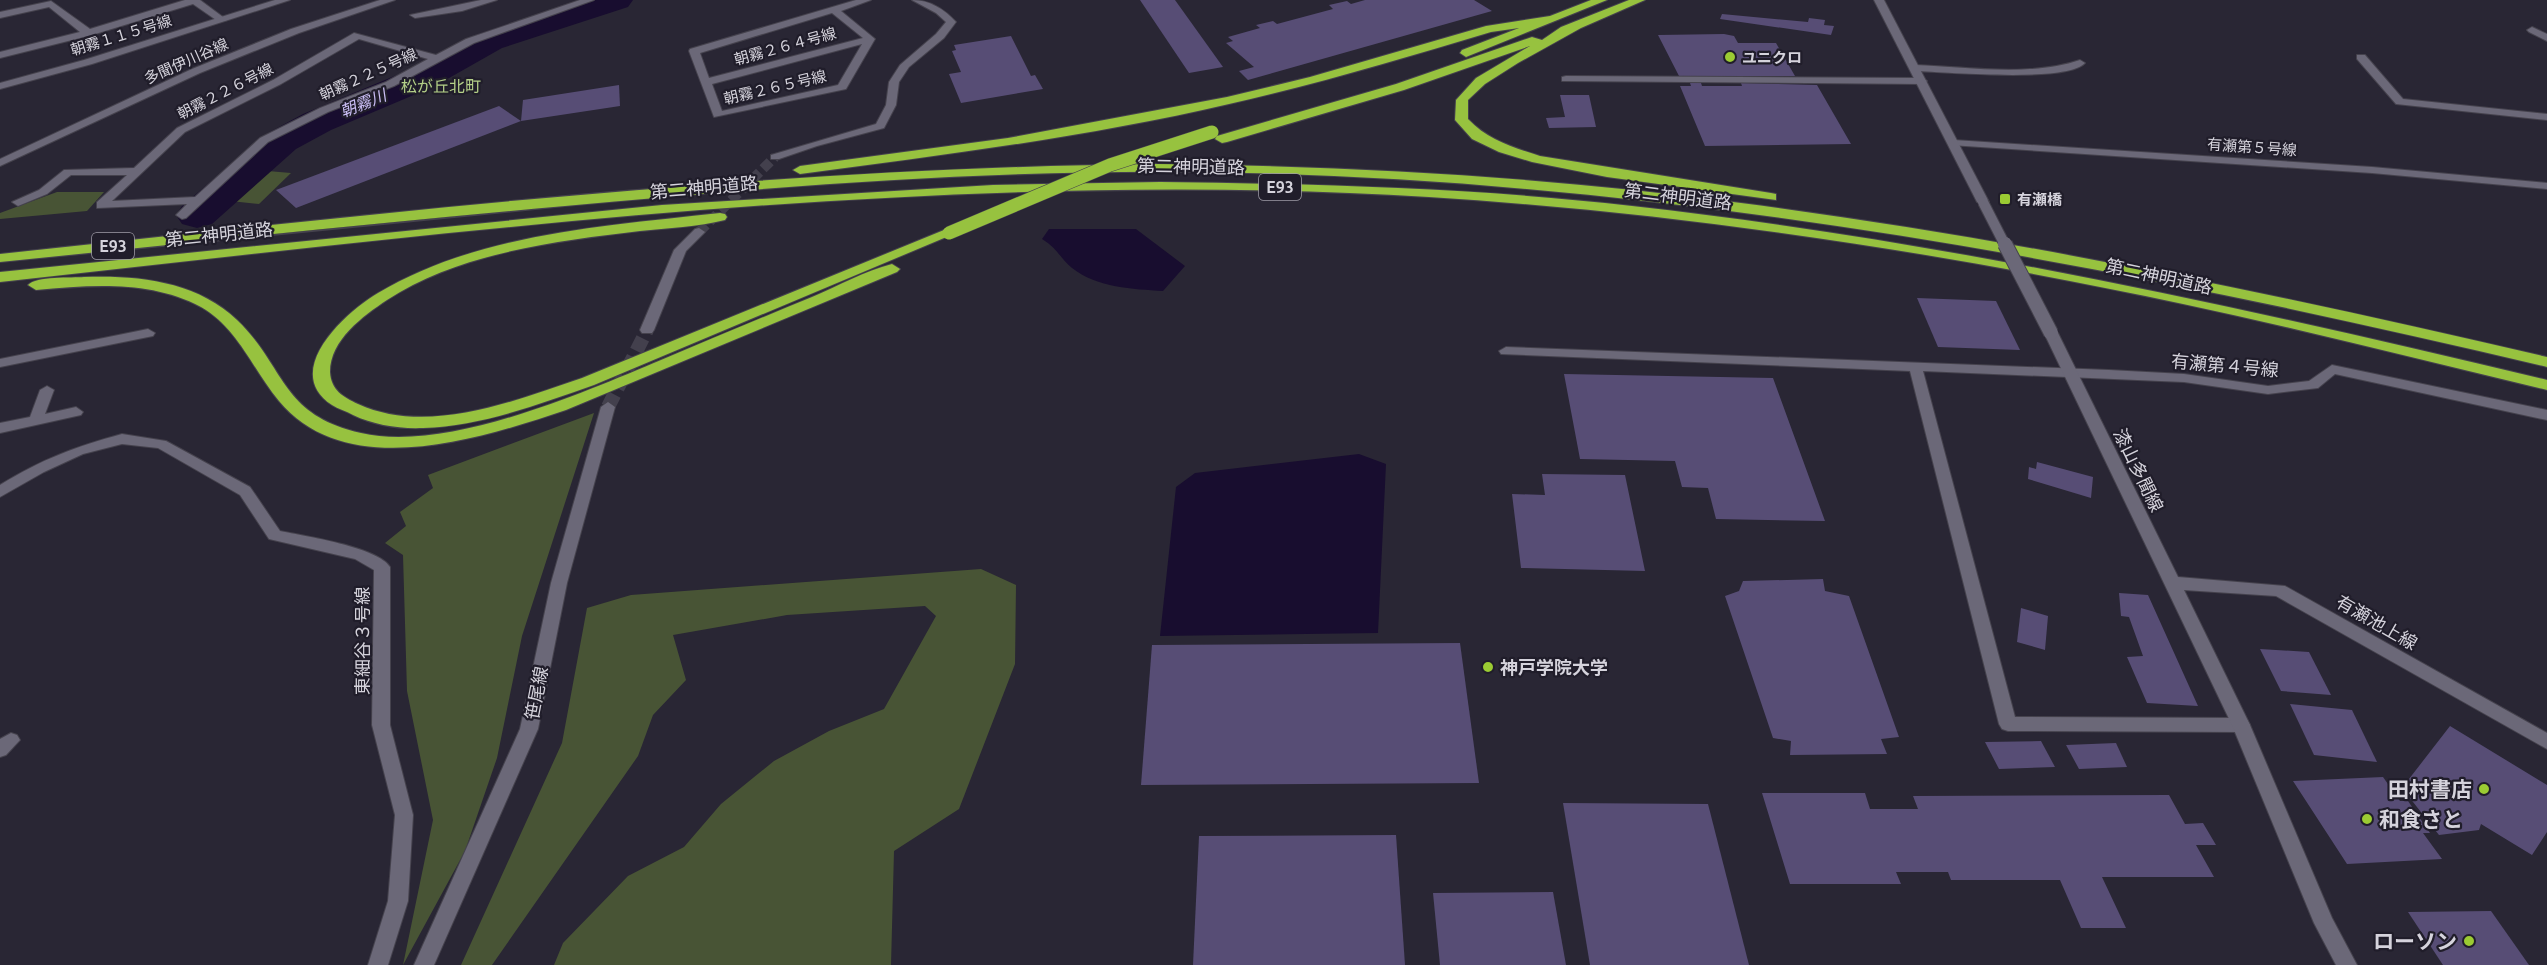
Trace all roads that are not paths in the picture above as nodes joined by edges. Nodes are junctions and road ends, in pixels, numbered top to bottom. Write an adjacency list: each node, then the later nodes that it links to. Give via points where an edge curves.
1 (195, 0): 15 (street); 18 (street)
2 (285, 0): 15 (street, 朝霧１１５号線)
3 (390, 0): 34 (street, 多聞伊川谷線, via 296,31 196,71)
4 (492, 0): 13 (street)
5 (589, 0): 23 (street, 朝霧２２５号線, via 470,41)
6 (866, 0): 11 (street, 朝霧２６５号線)
7 (918, 0): 33 (street, via 951,22 905,65 894,82 891,105 880,126 795,148)
8 (1601, 0): 14 (highway)
9 (1639, 0): 16 (highway)
10 (1879, 0): 25 (street, 漆山多聞線)
11 (834, 10): 20 (street); 28 (street, 朝霧２６５号線, via 694,51)
12 (0, 15): 18 (street, via 51,4)
13 (415, 15)
14 (1553, 19): 31 (highway, via 1439,64); 42 (highway, via 1490,29 1227,101 1008,142 845,165)
15 (222, 20): 29 (street, 朝霧１１５号線)
16 (1576, 26): 31 (highway, via 1400,87); 47 (highway, via 1476,83 1462,100 1460,109 1468,128 1492,145 1554,163 1966,231 2206,280)
17 (2532, 30): 19 (street)
18 (88, 33): 21 (street)
19 (2547, 38)
20 (870, 39): 28 (street, 朝霧２６４号線); 28 (street, 朝霧２６５号線, via 842,87 718,115)
21 (0, 55)
22 (2361, 57): 30 (street, via 2400,102)
23 (437, 59): 35 (street, 朝霧２２６号線, via 358,35 277,82 181,130); 38 (street, 朝霧２２５号線, via 264,140)
24 (2080, 63): 25 (street, via 2035,72)
25 (1915, 68): 27 (street, 漆山多聞線)
26 (1566, 79): 27 (street)
27 (1922, 81): 32 (street, 漆山多聞線)
28 (707, 82)
29 (0, 86)
30 (2547, 117)
31 (1217, 136): 43 (highway)
32 (1954, 143): 36 (street, 有瀬第５号線, via 2360,169); 54 (street, 漆山多聞線, bridge)
33 (776, 157)
34 (0, 163)
35 (137, 171): 38 (street, 朝霧２２６号線, via 101,205); 39 (street, via 68,172 43,192)
36 (2547, 186)
37 (1020, 188): 43 (highway, via 735,215 595,233 482,256 422,278 371,304 328,347 321,364 322,380 330,394 345,406 388,421 418,423 486,414 588,380); 45 (highway, 第二神明道路 / E93, via 842,195 621,213); 55 (highway, 第二神明道路 / E93, via 1133,185 1331,188 1662,213 1874,243 2135,290)
38 (197, 200): 40 (street, 朝霧２２５号線)
39 (18, 202)
40 (182, 215)
41 (699, 232): 48 (street, via 680,250)
42 (226, 234): 44 (highway, 第二神明道路 / E93); 47 (highway, 第二神明道路 / E93, via 619,196 891,175 1134,168 1359,172 1546,183 1768,209 1989,244)
43 (954, 237): 46 (highway, via 562,405 483,431 406,441 343,435 303,415 274,385 228,318 194,296 122,281)
44 (0, 258)
45 (0, 277)
46 (0, 288)
47 (2383, 322): 51 (highway, 第二神明道路 / E93)
48 (647, 330)
49 (148, 333): 52 (street)
50 (1506, 351): 53 (street)
51 (2547, 362)
52 (0, 363)
53 (1916, 369): 54 (street); 64 (street, via 2008,724)
54 (2069, 372): 59 (street, 有瀬第４号線, via 2184,378 2268,390 2313,385 2332,369); 63 (street, 漆山多聞線)
55 (2547, 385)
56 (47, 390): 60 (street)
57 (608, 407): 67 (street, 笹尾線, via 558,582 529,729)
58 (76, 412): 60 (street)
59 (2547, 415)
60 (36, 420): 61 (street)
61 (0, 428)
62 (0, 492): 66 (street, 東細谷３号線, via 39,468 78,451 122,439 161,444 245,491 275,536 359,554 382,567 381,725 404,815 398,901)
63 (2172, 583): 64 (street, 漆山多聞線); 65 (street, 有瀬池上線, via 2279,590)
64 (2241, 725): 68 (street, 漆山多聞線, via 2324,923)
65 (2547, 742)
66 (378, 965)
67 (424, 965)
68 (2347, 965)

